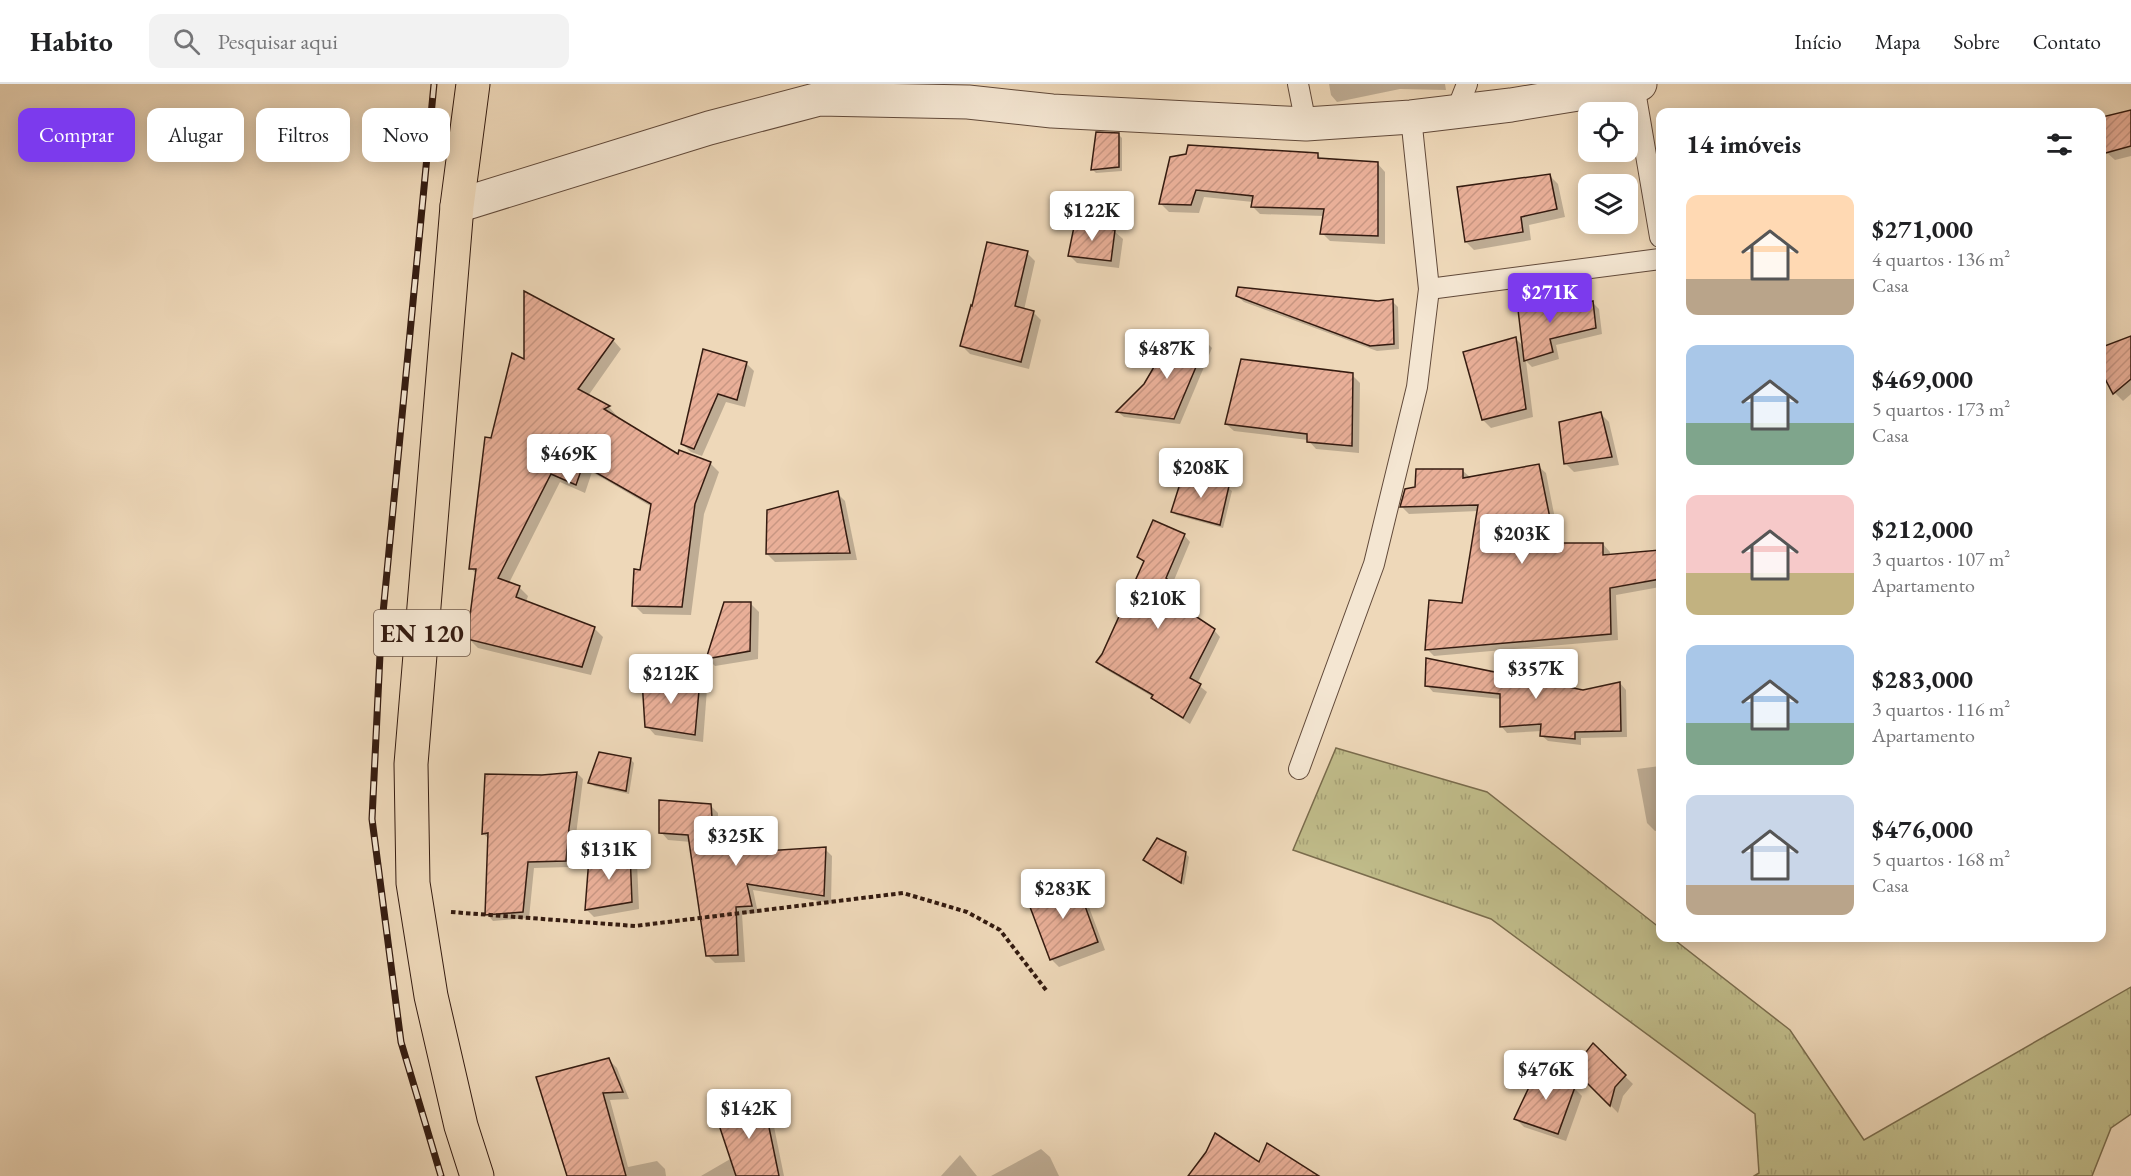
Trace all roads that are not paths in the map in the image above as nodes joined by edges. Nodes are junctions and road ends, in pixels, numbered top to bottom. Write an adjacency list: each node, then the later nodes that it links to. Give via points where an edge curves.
1 (473, 84): 7 (main road, EN 120)
2 (1298, 84): 6 (lane)
3 (1637, 85): 4 (street); 8 (lane)
4 (1462, 98): 5 (street)
5 (1412, 117): 6 (street); 10 (lane)
6 (1306, 124): 7 (street, via 1052,111 968,102 819,99 709,128)
7 (458, 206): 12 (main road, EN 120, via 411,764 413,883 431,996 461,1126)
8 (1656, 211)
9 (1656, 260): 10 (lane)
10 (1429, 289): 11 (lane, via 1417,387 1374,564)
11 (1299, 769)
12 (477, 1176)

